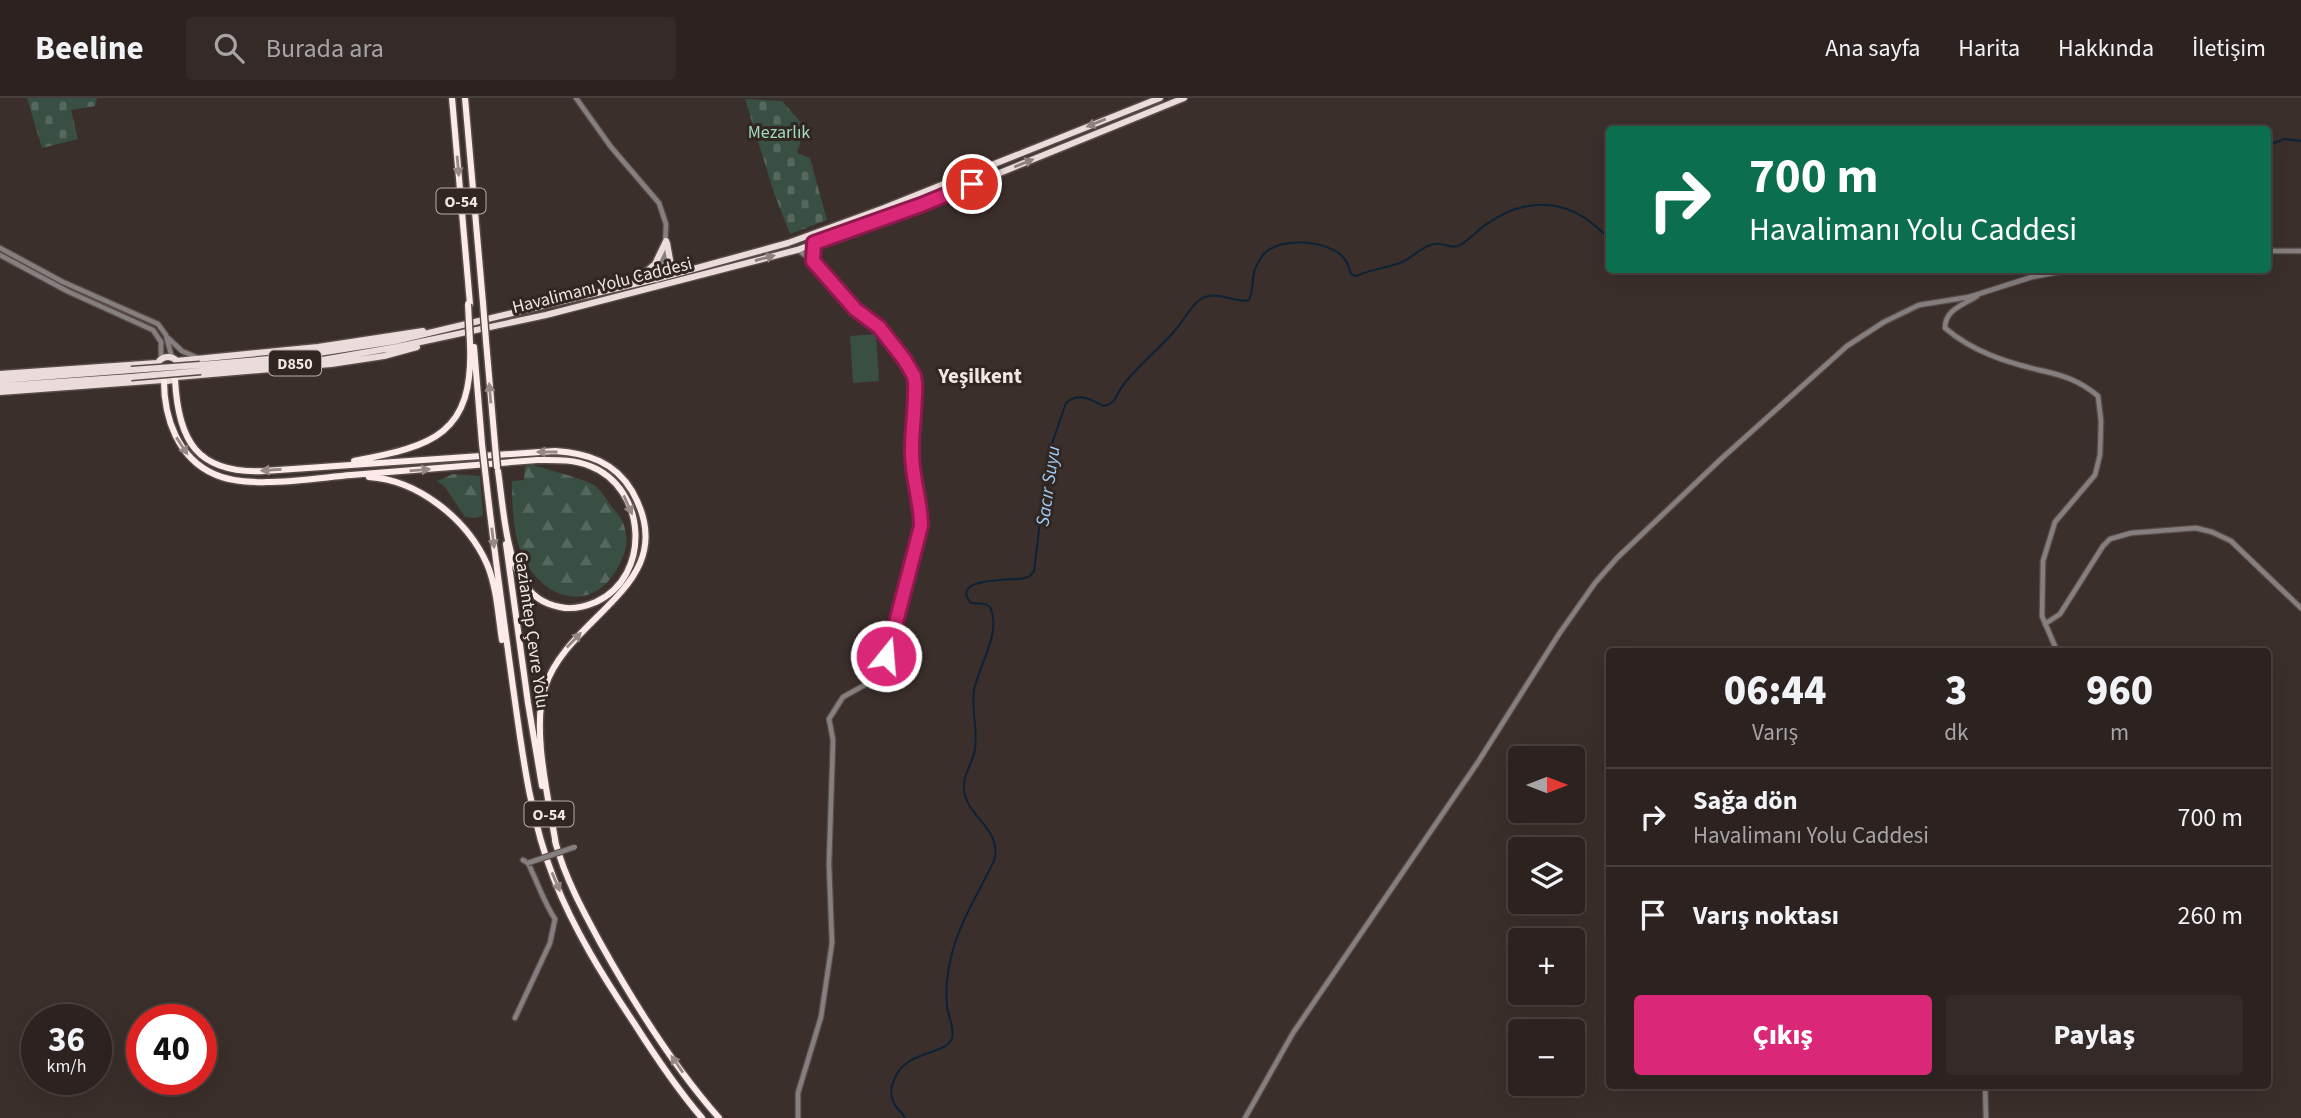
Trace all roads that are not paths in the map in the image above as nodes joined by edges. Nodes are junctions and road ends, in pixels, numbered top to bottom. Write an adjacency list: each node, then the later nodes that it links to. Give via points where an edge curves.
1 (452, 98): 22 (highway, Gaziantep Çevre Yolu / O-54, one-way to 22, bridge)
2 (465, 98): 34 (highway, Gaziantep Çevre Yolu / O-54, one-way to 2, bridge)
3 (576, 98): 6 (street, via 659,204)
4 (1160, 98): 14 (highway, Havalimanı Yolu Caddesi / D850, one-way to 14, via 868,214 789,243)
5 (1184, 98): 7 (highway, Havalimanı Yolu Caddesi / D850, one-way to 5, via 921,205)
6 (666, 241): 14 (highway, via 675,268); 16 (street); 17 (highway, via 655,264)
7 (814, 243): 9 (highway, Havalimanı Yolu Caddesi / D850); 13 (street)
8 (0, 248): 20 (street, via 158,324)
9 (797, 250): 13 (street); 18 (highway, Havalimanı Yolu Caddesi / D850, one-way to 9)
10 (2271, 251): 11 (street)
11 (2301, 251)
12 (0, 255): 24 (street, via 153,330 161,342)
13 (813, 261): 46 (street, via 855,309 879,327 914,376 912,449 921,526 880,670 872,681 843,697 830,719 832,943 821,1017 798,1093)
14 (702, 267): 16 (highway, Havalimanı Yolu Caddesi / D850)
15 (2053, 273): 19 (street)
16 (661, 277): 17 (highway, Havalimanı Yolu Caddesi / D850); 18 (street)
17 (625, 286): 25 (highway, Havalimanı Yolu Caddesi / D850, via 357,348)
18 (660, 286): 21 (highway, Havalimanı Yolu Caddesi / D850)
19 (1980, 293): 37 (street, via 1951,311 1945,328 1983,353 2063,375 2098,396 2101,432 2096,473 2055,522 2043,561); 47 (street, via 1919,305 1847,345 1617,558 1559,634 1478,762 1293,1033)
20 (166, 335): 23 (street); 25 (street)
21 (432, 340): 25 (highway, Havalimanı Yolu Caddesi / D850, via 322,360); 28 (highway, via 406,351 353,361)
22 (472, 342): 33 (highway, via 466,397 451,424 438,436 383,455); 39 (highway, Gaziantep Çevre Yolu / O-54, one-way to 39, bridge, via 500,597)
23 (174, 359): 24 (highway); 25 (highway); 28 (highway, via 180,368)
24 (159, 361): 27 (highway); 30 (highway, via 156,374)
25 (201, 365): 26 (highway, Havalimanı Yolu Caddesi / D850, bridge)
26 (131, 373): 29 (highway, Havalimanı Yolu Caddesi / D850); 31 (highway, Havalimanı Yolu Caddesi / D850)
27 (0, 374)
28 (176, 378): 30 (highway); 33 (highway, one-way to 28, via 235,471 206,458 182,429)
29 (0, 380)
30 (164, 381): 32 (highway); 35 (highway, one-way to 35, via 173,431 197,464 237,481)
31 (0, 386)
32 (0, 392)
33 (300, 468): 40 (highway, one-way to 33, via 541,740 544,690 552,667 567,646 618,596 638,568 645,531 639,503 629,486 605,463 555,451)
34 (498, 469): 35 (highway, one-way to 34, via 537,460 588,465 612,480 634,519 634,554 614,590 584,607 569,609 536,596 516,566); 40 (highway, Gaziantep Çevre Yolu / O-54, via 530,717)
35 (300, 479): 39 (highway, via 365,477 397,482 432,500 475,543 493,583)
36 (2301, 608): 37 (street, via 2231,541 2196,528 2169,529 2110,539 2060,614)
37 (2045, 624): 38 (street)
38 (2056, 648)
39 (527, 775): 44 (highway, Gaziantep Çevre Yolu / O-54, one-way to 44, via 544,849 573,919 609,985)
40 (556, 845): 45 (highway, Gaziantep Çevre Yolu / O-54, one-way to 40, via 696,1092 620,979 584,913)
41 (575, 847): 42 (street, bridge, via 525,861 555,919 550,943)
42 (515, 1018)
43 (1985, 1089): 48 (street)
44 (702, 1118)
45 (719, 1118)
46 (798, 1118)
47 (1245, 1118)
48 (1986, 1118)

